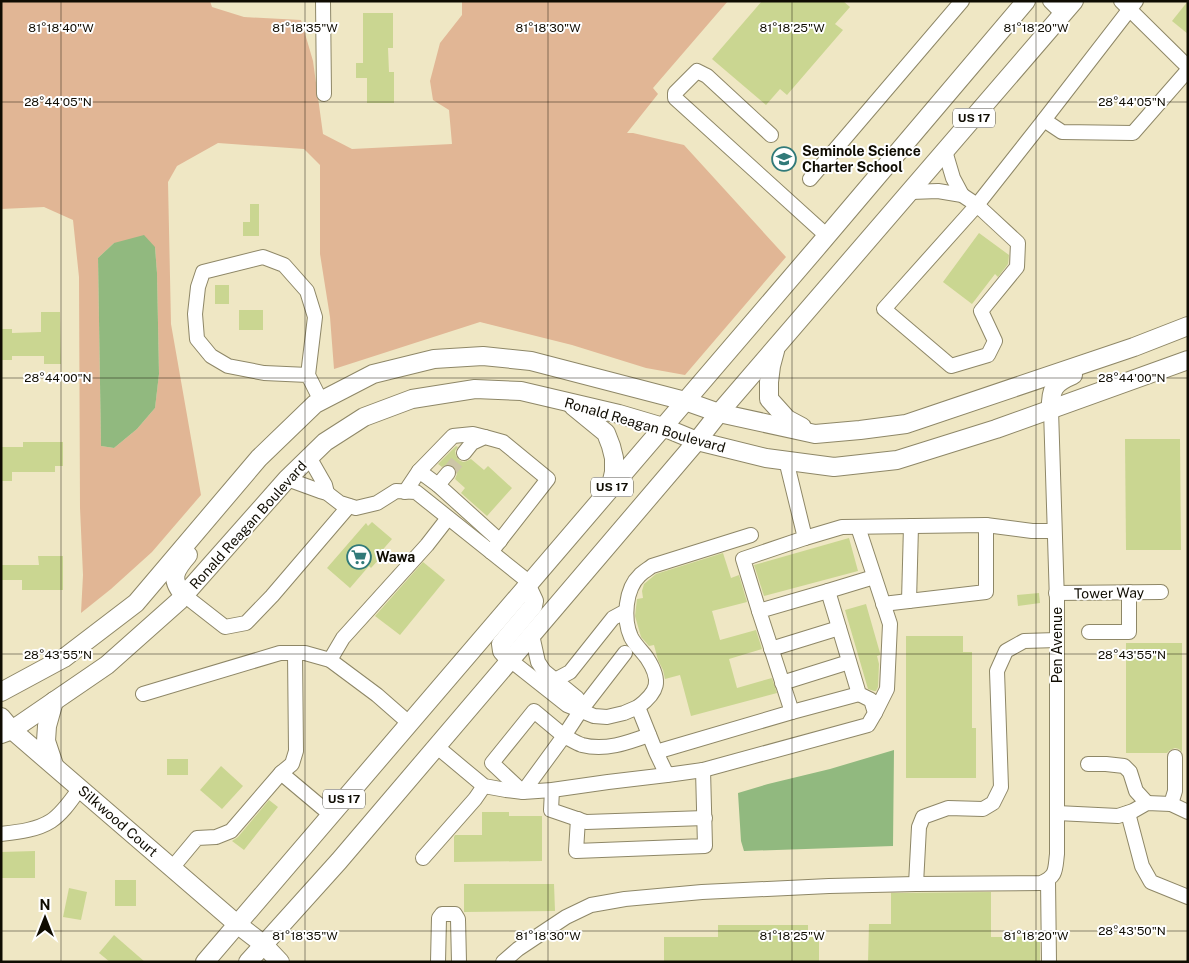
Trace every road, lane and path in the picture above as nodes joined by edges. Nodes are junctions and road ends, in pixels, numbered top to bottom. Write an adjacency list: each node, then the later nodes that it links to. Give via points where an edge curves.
1 (323, 1): 8 (street)
2 (962, 1): 12 (street)
3 (1026, 1): 16 (main road, US 17)
4 (1050, 1): 6 (street)
5 (1129, 4): 7 (street); 9 (street)
6 (1069, 8): 11 (main road, US 17)
7 (1188, 69): 9 (street, via 1133,133 1062,132)
8 (324, 94)
9 (1044, 120): 15 (street)
10 (771, 135): 16 (street, via 707,76 697,71 675,94 675,98)
11 (945, 151): 13 (main road, US 17); 14 (street)
12 (810, 179)
13 (910, 192): 14 (street, via 938,191); 19 (main road, US 17)
14 (962, 195): 15 (street)
15 (977, 205): 15 (street, via 884,309 950,366 988,355 994,341 981,311 1017,267 1018,242)
16 (826, 235): 23 (main road, US 17)
17 (1188, 326): 18 (main road)
18 (1134, 347): 25 (main road, via 1113,360 1061,380 1053,389); 28 (main road, via 906,424)
19 (776, 348): 26 (main road, US 17); 28 (main road, via 770,366 770,399 787,419)
20 (1188, 360): 25 (main road, Ronald Reagan Boulevard)
21 (308, 374): 21 (street, via 315,317 307,291 284,265 263,257 203,272 195,314 197,339 211,356 228,366 264,373); 22 (street)
22 (321, 401): 23 (main road, via 373,374 434,359 483,356 531,361); 41 (main road, via 259,458)
23 (685, 401): 26 (main road); 27 (main road, US 17)
24 (568, 403): 27 (main road, Ronald Reagan Boulevard); 32 (main road, Ronald Reagan Boulevard, via 521,391 476,389 412,399 364,417 325,442); 38 (main road, via 606,433 614,458)
25 (1051, 410): 33 (main road, Ronald Reagan Boulevard, via 897,460 834,467); 47 (street, Pen Avenue)
26 (720, 412): 28 (main road); 30 (main road, US 17)
27 (663, 427): 30 (main road, Ronald Reagan Boulevard); 38 (main road, US 17)
28 (815, 434)
29 (485, 437): 31 (street, via 472,443); 34 (street, via 473,434 453,436); 50 (street, via 503,442 548,479)
30 (696, 441): 33 (main road, Ronald Reagan Boulevard); 65 (main road, US 17)
31 (464, 453)
32 (309, 457): 36 (main road, Ronald Reagan Boulevard); 40 (street)
33 (786, 460): 49 (street)
34 (419, 471): 37 (street); 39 (street)
35 (448, 473): 37 (street)
36 (287, 479): 40 (street); 58 (main road, Ronald Reagan Boulevard)
37 (438, 485): 50 (street)
38 (610, 489): 53 (main road, US 17)
39 (405, 492): 42 (street, via 396,491 377,503 356,508); 43 (street, via 416,492)
40 (327, 493): 42 (street)
41 (227, 496): 58 (main road, via 214,522 179,568 176,584); 75 (main road, via 136,603 64,658)
42 (349, 506): 58 (street, via 246,623 225,627)
43 (448, 518): 51 (street); 70 (street, via 343,638)
44 (986, 525): 45 (street); 47 (street); 59 (street, via 986,592)
45 (911, 526): 46 (street); 59 (street)
46 (858, 527): 49 (street, via 842,527); 52 (street)
47 (1054, 531): 57 (street, Pen Avenue)
48 (751, 534): 62 (street, via 652,566 632,585)
49 (806, 538): 61 (street, via 743,559)
50 (500, 540): 51 (street)
51 (491, 552): 53 (street)
52 (874, 577): 54 (street); 60 (street)
53 (528, 584): 71 (main road, via 533,606 500,644); 83 (main road, US 17)
54 (828, 591): 61 (street); 63 (street)
55 (1129, 592): 56 (street, Tower Way); 57 (street, Tower Way); 64 (street, via 1129,632)
56 (1161, 592)
57 (1056, 593): 66 (street, Pen Avenue)
58 (184, 595): 78 (main road, Ronald Reagan Boulevard, via 106,665)
59 (909, 601): 60 (street)
60 (883, 604): 82 (street, via 890,624 887,689)
61 (759, 610): 67 (street)
62 (626, 611): 73 (street, via 613,618 570,672); 79 (street, via 631,638 647,658 656,683 649,698)
63 (839, 628): 67 (street); 72 (street)
64 (1089, 632)
65 (532, 635): 71 (main road, US 17); 73 (street, via 538,662)
66 (1057, 640): 102 (street, Pen Avenue); 111 (street, via 1024,641 1006,651 997,671 1001,787 993,803 983,809 948,808 923,817 919,827)
67 (771, 649): 74 (street)
68 (295, 653): 70 (street); 76 (street, via 280,653); 93 (street, via 296,751 292,764)
69 (625, 653): 80 (street)
70 (330, 660): 83 (street)
71 (510, 660): 80 (street, via 567,705); 87 (main road, US 17)
72 (849, 662): 74 (street); 77 (street)
73 (556, 680): 80 (street, via 580,702)
74 (782, 683): 81 (street)
75 (1, 692)
76 (143, 694)
77 (859, 694): 81 (street); 82 (street, via 871,700)
78 (54, 701): 84 (main road, Ronald Reagan Boulevard); 91 (main road, via 46,741)
79 (638, 707): 80 (street, via 607,717); 85 (street)
80 (581, 710): 86 (street)
81 (792, 712): 88 (street)
82 (875, 713): 92 (street, via 868,725)
83 (409, 723): 104 (main road, US 17)
84 (5, 727): 91 (main road, Silkwood Court)
85 (649, 735): 86 (street, via 617,746 598,747); 88 (street)
86 (564, 736): 98 (street); 98 (street, via 534,711 492,763)
87 (436, 746): 95 (street); 114 (main road, US 17)
88 (656, 752): 94 (street)
89 (1175, 757): 100 (street, via 1175,791)
90 (1088, 764): 99 (street, via 1124,766 1130,772 1136,792)
91 (54, 766): 96 (main road, Silkwood Court)
92 (703, 770): 94 (street); 105 (street)
93 (281, 773): 104 (street); 109 (street, via 230,832 197,838)
94 (667, 775): 97 (street)
95 (484, 786): 98 (street); 108 (street)
96 (80, 788): 107 (street, via 51,821 30,830); 109 (main road, Silkwood Court)
97 (552, 790): 98 (street); 106 (street, via 551,810)
98 (523, 792)
99 (1147, 803): 100 (street); 103 (street)
100 (1171, 804): 101 (street)
101 (1188, 812)
102 (1057, 813): 103 (street, via 1118,816); 110 (street, Pen Avenue, via 1055,872)
103 (1128, 813): 112 (street, via 1142,866 1151,882)
104 (330, 815): 113 (main road, US 17)
105 (705, 818): 106 (street, via 586,822); 106 (street, via 706,846 576,851)
106 (578, 819)
107 (1, 834)
108 (423, 858)
109 (172, 868): 113 (main road, Silkwood Court)
110 (1049, 880): 111 (street, via 1041,883); 121 (street, Pen Avenue)
111 (916, 884): 120 (street, via 702,892 591,905 566,917)
112 (1188, 897)
113 (237, 924): 114 (main road, Silkwood Court); 115 (main road, US 17)
114 (263, 944): 116 (main road, US 17); 117 (main road, Silkwood Court)
115 (205, 962)
116 (248, 962)
117 (280, 962)
118 (438, 962): 119 (street, via 439,918 442,914 455,914 458,919)
119 (459, 962)
120 (503, 962)
121 (1049, 962)

